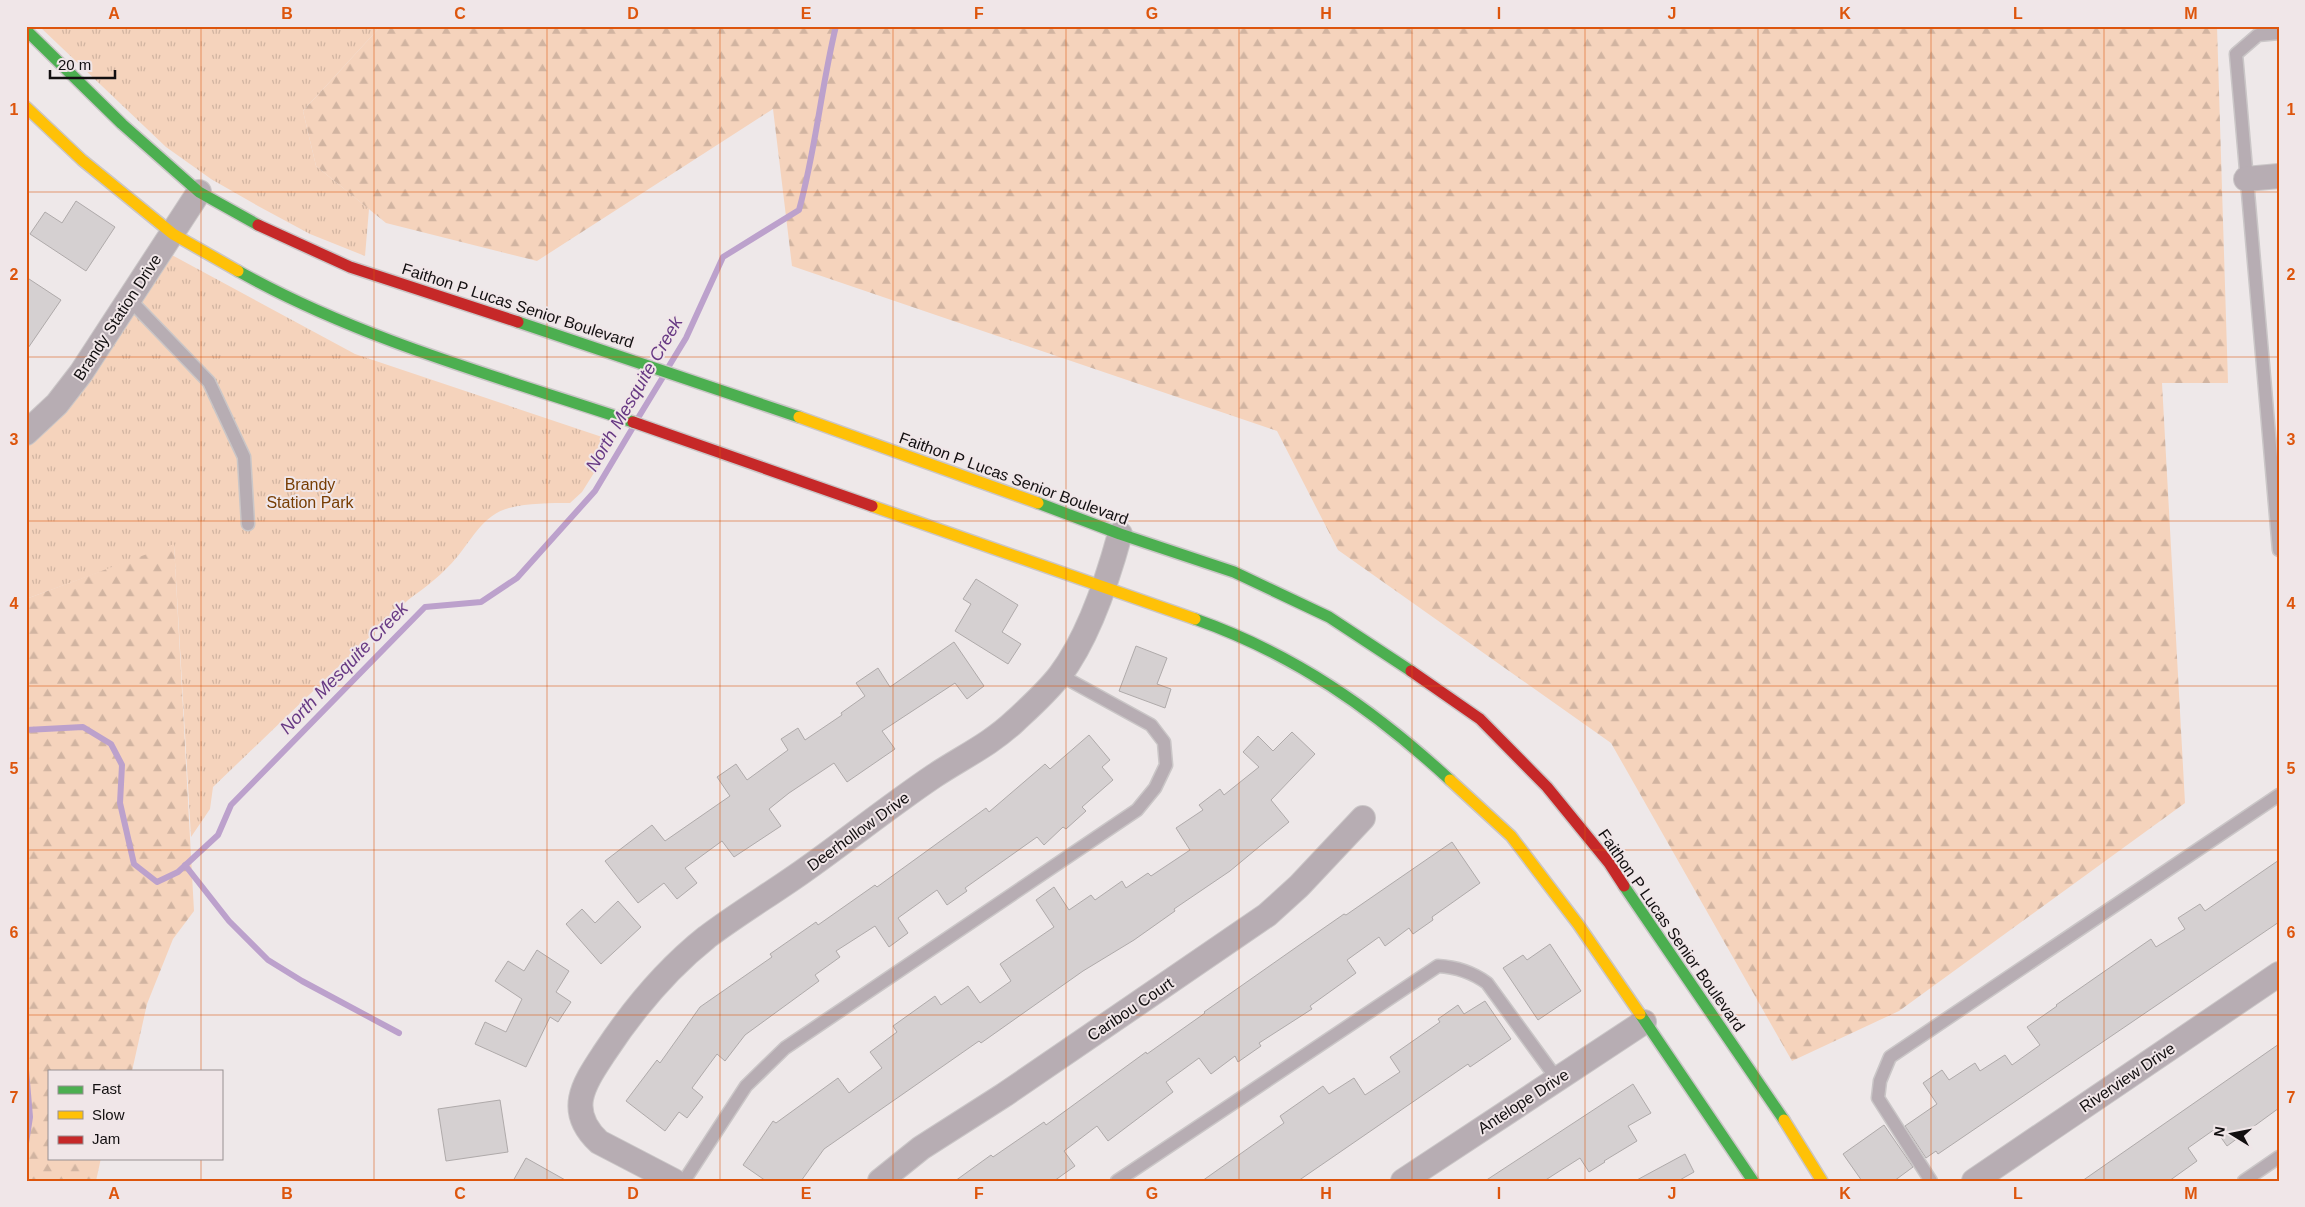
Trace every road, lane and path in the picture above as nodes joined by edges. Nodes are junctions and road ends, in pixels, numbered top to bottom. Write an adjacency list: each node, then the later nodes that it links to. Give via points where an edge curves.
1 (26, 30): 6 (main road, Faithon P Lucas Senior Boulevard, via 122,124)
2 (2279, 33): 5 (lane, via 2258,35 2236,54)
3 (26, 107): 7 (main road, via 82,160)
4 (2279, 176): 5 (street)
5 (2246, 179): 12 (lane)
6 (199, 192): 7 (street, Brandy Station Drive); 11 (main road, Faithon P Lucas Senior Boulevard, via 276,235 350,267 767,406)
7 (174, 234): 8 (street, Brandy Station Drive); 13 (main road, via 277,293 377,336)
8 (129, 299): 9 (street, Brandy Station Drive, via 58,404); 10 (lane, via 209,382 244,457)
9 (26, 433)
10 (248, 524)
11 (1120, 534): 13 (street, Deerhollow Drive); 27 (main road, Faithon P Lucas Senior Boulevard, via 1234,572 1329,617 1480,720 1547,787 1609,863 1771,1099)
12 (2279, 550)
13 (1104, 587): 14 (street, Deerhollow Drive, via 1079,643); 18 (main road, via 1217,627 1284,657 1358,702 1411,744 1511,836 1578,924)
14 (1060, 675): 21 (street, Deerhollow Drive, via 1013,723 981,748 934,776 706,938 661,981 624,1023 584,1088 579,1104 581,1117 590,1134 599,1142); 22 (lane, via 1151,725 1164,742 1166,765 1155,788 1137,810 785,1048 746,1086)
15 (2279, 795): 28 (lane, via 1890,1057 1880,1081 1878,1098)
16 (1363, 818): 23 (street, Caribou Court, via 1267,915 921,1148)
17 (2279, 974): 29 (street, Riverview Drive)
18 (1644, 1022): 19 (street, Antelope Drive); 26 (main road)
19 (1558, 1079): 24 (lane, via 1487,983 1467,971 1438,966); 25 (street, Antelope Drive)
20 (2279, 1157): 30 (lane)
21 (674, 1181)
22 (684, 1181)
23 (880, 1181)
24 (1117, 1181)
25 (1403, 1181)
26 (1753, 1181)
27 (1822, 1181)
28 (1931, 1181)
29 (1974, 1181)
30 (2244, 1181)

